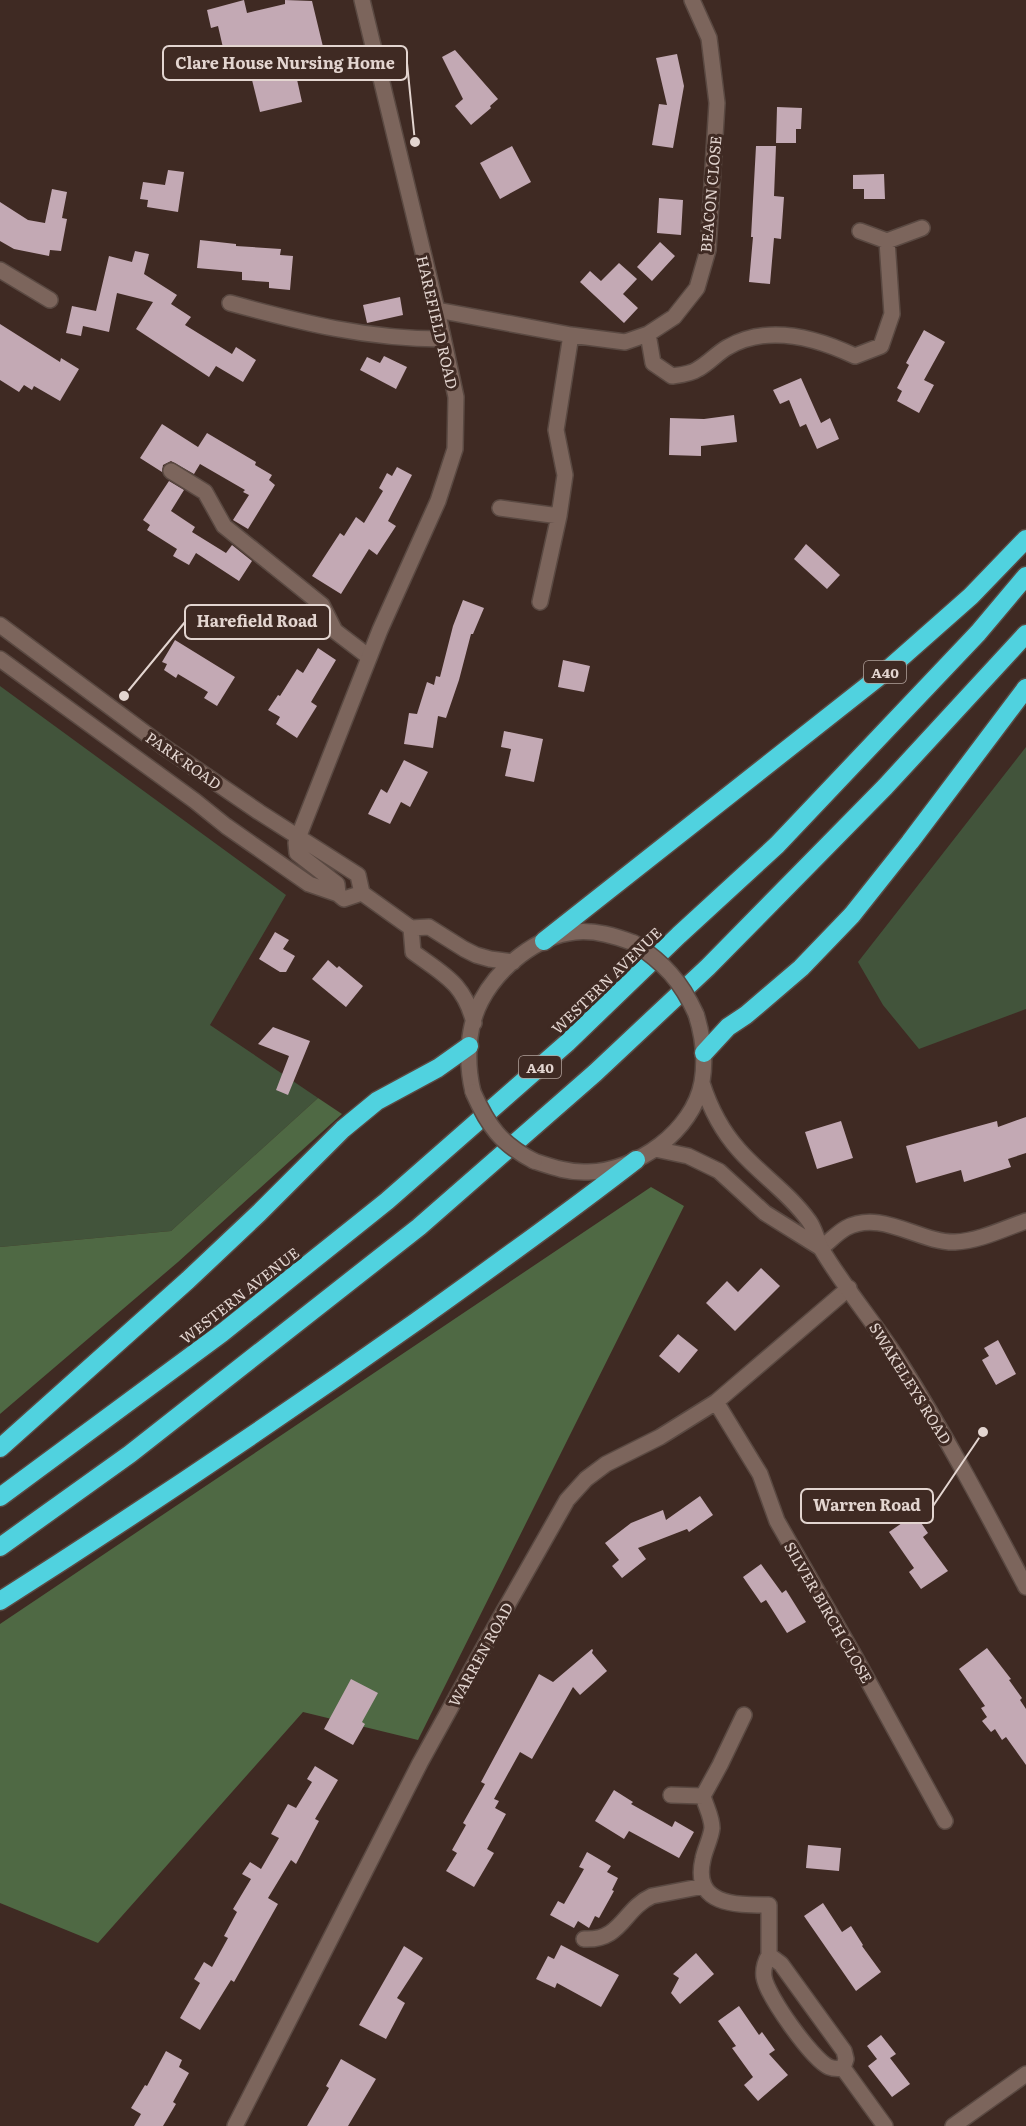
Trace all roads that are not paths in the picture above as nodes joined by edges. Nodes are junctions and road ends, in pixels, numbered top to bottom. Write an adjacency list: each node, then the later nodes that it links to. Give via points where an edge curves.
1 (362, 0): 9 (street, HAREFIELD ROAD)
2 (692, 0): 10 (street, BEACON CLOSE, via 709,38 717,103 708,250 697,288 674,317)
3 (922, 228): 5 (street)
4 (860, 231): 5 (street)
5 (887, 241): 10 (street, via 892,314 881,346 855,356 833,345 797,336 762,335 728,347 696,371 672,376 653,363)
6 (0, 270): 7 (street)
7 (50, 300)
8 (230, 303): 12 (street, via 329,329 408,339)
9 (437, 310): 11 (street, BEACON CLOSE); 12 (street, HAREFIELD ROAD)
10 (648, 334): 11 (street, BEACON CLOSE, via 625,342)
11 (571, 335): 15 (street, via 556,430 565,476)
12 (443, 339): 21 (street, HAREFIELD ROAD, via 456,397 455,449 438,501)
13 (171, 471): 21 (street, via 205,492 224,526 322,604 335,632)
14 (500, 508): 15 (street)
15 (559, 516): 18 (street)
16 (1026, 539): 28 (highway, A40, via 971,596 885,672)
17 (1026, 576): 41 (highway, WESTERN AVENUE / A40, via 978,633 777,845 567,1043 387,1201 222,1333)
18 (540, 602)
19 (0, 626): 24 (street, PARK ROAD, via 164,747)
20 (1026, 634): 42 (highway, A40, via 885,787 708,967 595,1074 419,1227 130,1454)
21 (369, 657): 24 (street, HAREFIELD ROAD)
22 (0, 659): 26 (street, PARK ROAD, via 280,864 309,884)
23 (1026, 688): 32 (highway, via 852,915 801,968 728,1027)
24 (298, 836): 25 (street, PARK ROAD, via 358,875); 26 (street, via 297,853 337,884)
25 (362, 893): 26 (street, PARK ROAD, via 344,899); 27 (street, PARK ROAD)
26 (338, 894)
27 (411, 928): 29 (street, PARK ROAD, via 429,927 464,949); 30 (street, via 414,952 462,992)
28 (544, 941): 29 (street); 32 (street, bridge, via 574,932 593,932 634,943 655,957 687,994 703,1035)
29 (513, 962): 30 (street, via 481,1002)
30 (474, 1024): 31 (street)
31 (469, 1046): 35 (street, bridge, via 469,1073 483,1116 514,1150 561,1170 608,1170); 40 (highway, via 377,1101 343,1129 188,1280)
32 (705, 1053): 33 (street)
33 (702, 1083): 34 (street, via 685,1119); 37 (street, SWAKELEYS ROAD, via 709,1105 739,1151 796,1205 811,1223)
34 (655, 1149): 35 (street); 37 (street, SWAKELEYS ROAD, via 688,1156 719,1171 765,1213)
35 (636, 1160): 44 (highway, via 331,1382)
36 (1026, 1221): 37 (street, via 954,1242 861,1223 846,1228)
37 (821, 1248): 38 (street, SWAKELEYS ROAD)
38 (849, 1288): 39 (street, WARREN ROAD); 43 (street, SWAKELEYS ROAD, via 938,1423)
39 (716, 1402): 48 (street, SILVER BIRCH CLOSE, via 760,1474 777,1521); 54 (street, WARREN ROAD, via 606,1464 567,1500 420,1763)
40 (0, 1448)
41 (0, 1497)
42 (0, 1547)
43 (1026, 1587)
44 (0, 1601)
45 (744, 1715): 47 (street)
46 (671, 1796): 47 (street)
47 (703, 1796): 49 (street, via 712,1829 702,1862)
48 (945, 1821)
49 (704, 1886): 50 (street, via 652,1896 610,1934); 51 (street, via 720,1901 769,1905)
50 (584, 1940)
51 (769, 1955): 52 (street, via 781,1964 843,2050); 52 (street, via 764,1977 777,2005 822,2062 834,2069)
52 (843, 2068): 55 (street)
53 (1026, 2074): 56 (street)
54 (235, 2126)
55 (885, 2126)
56 (953, 2126)

